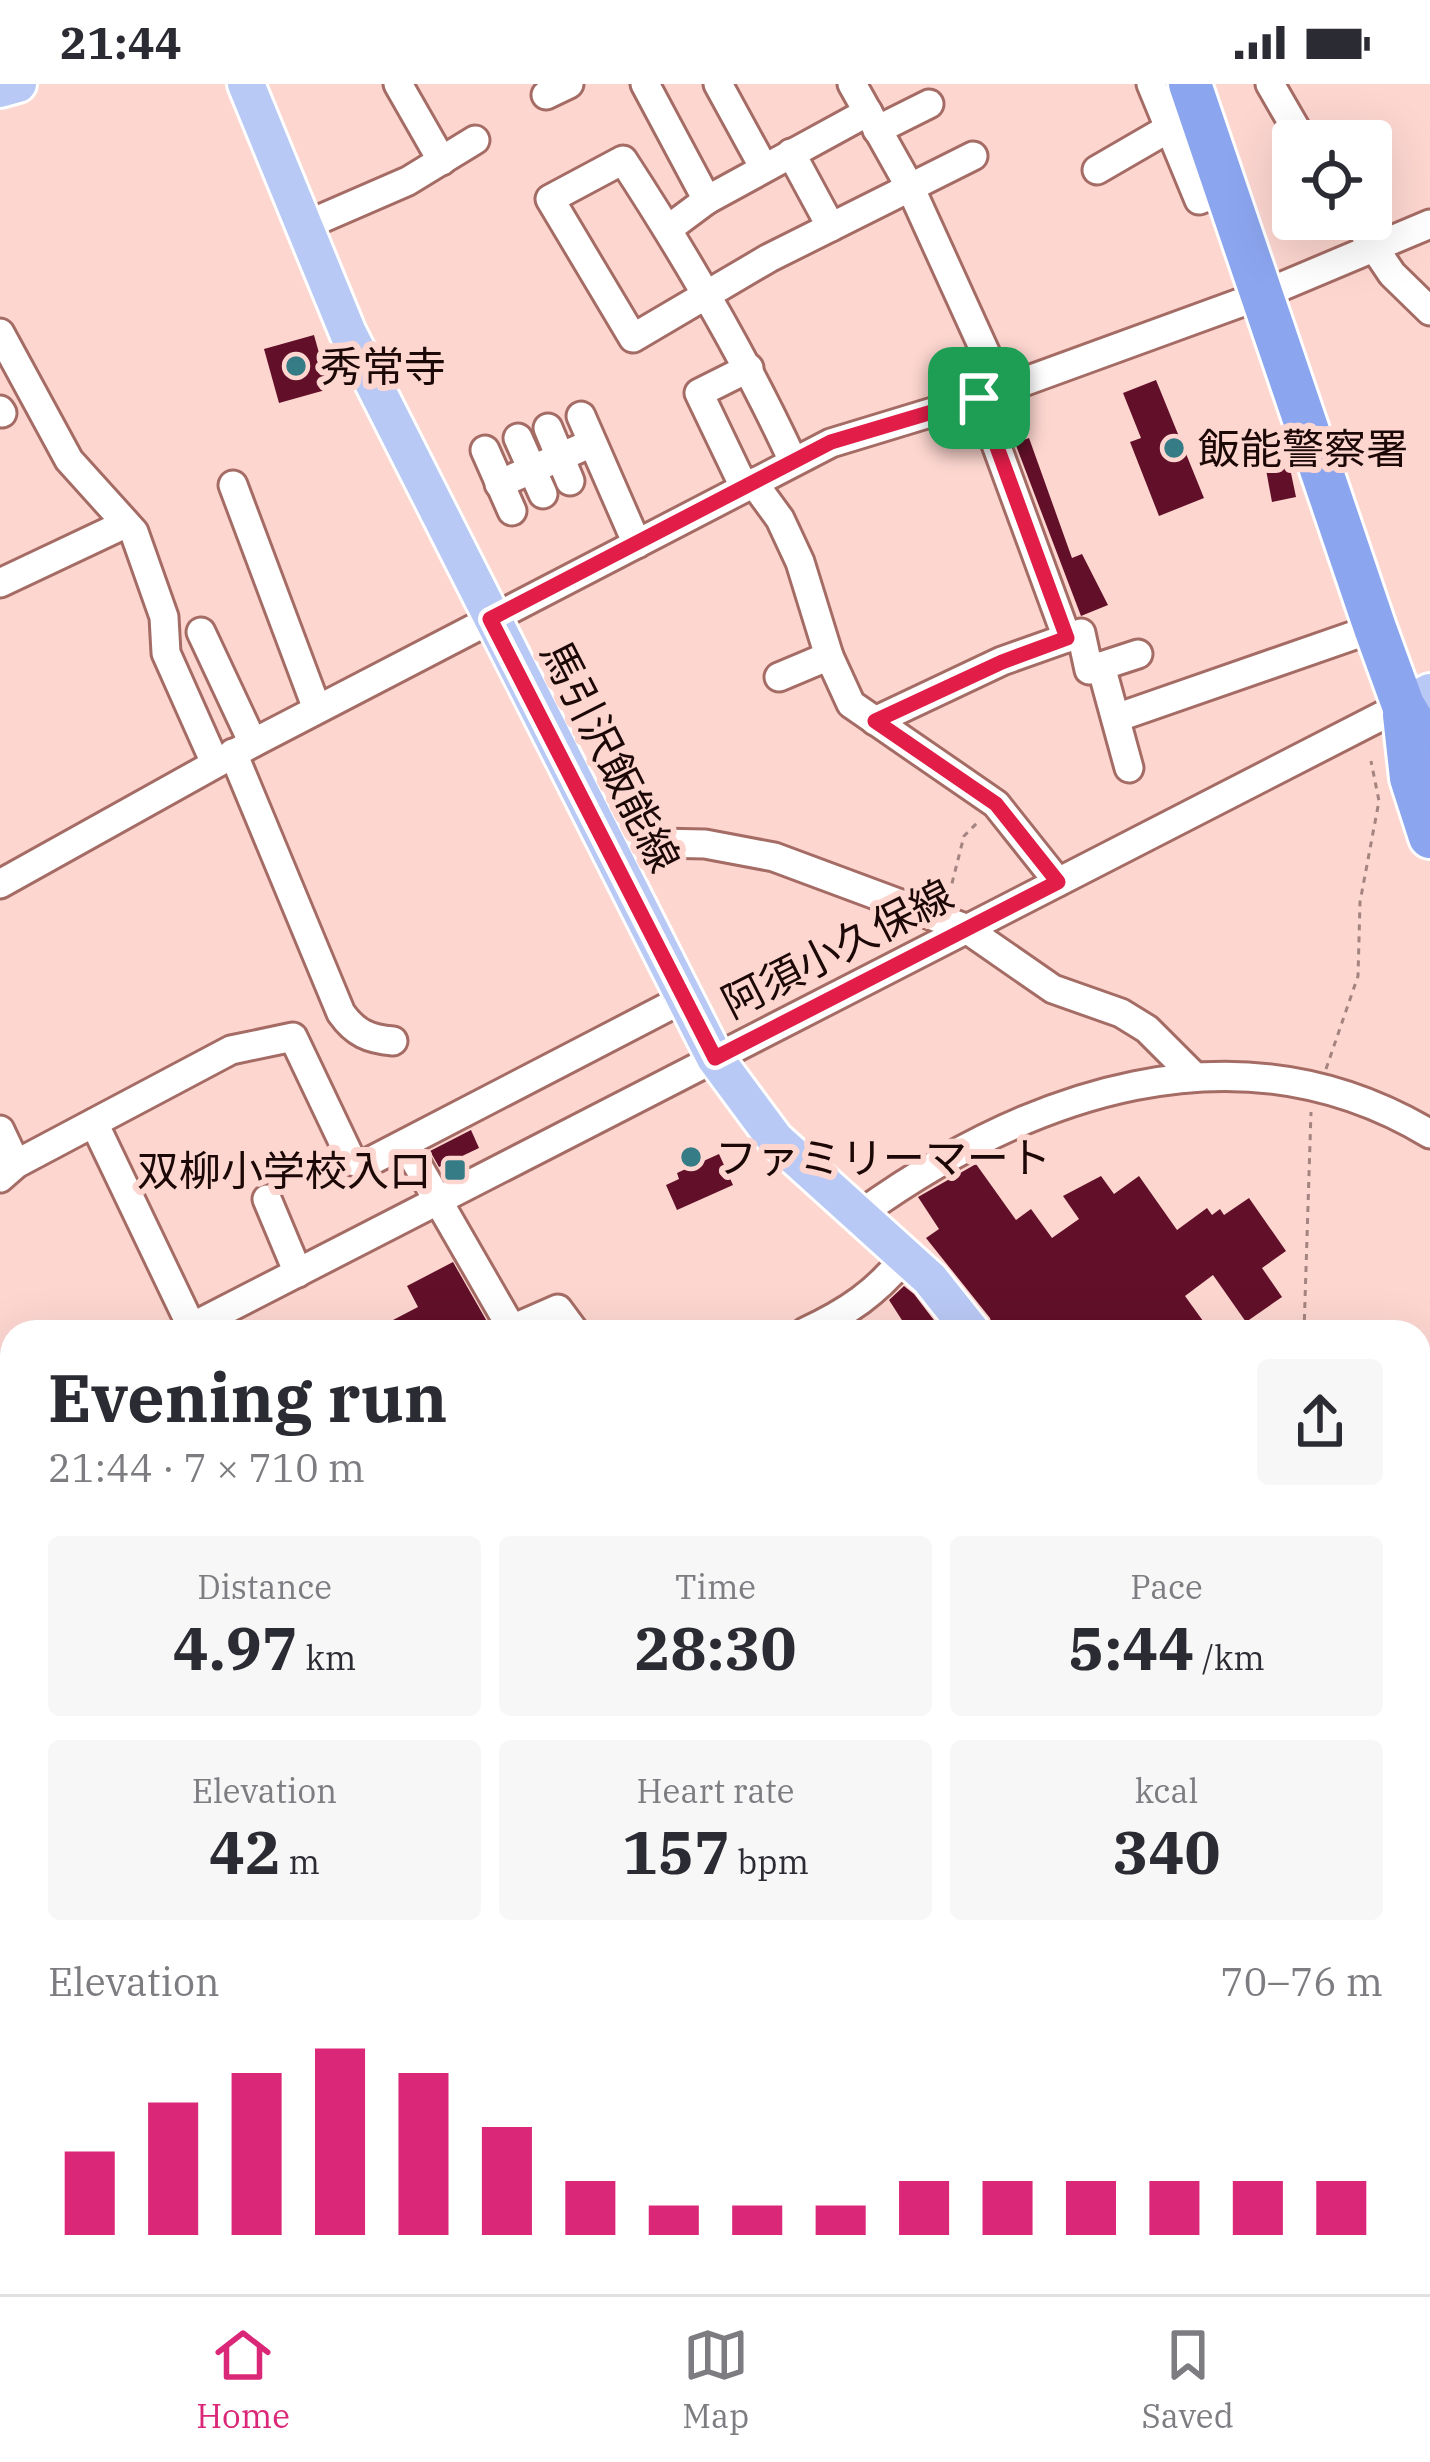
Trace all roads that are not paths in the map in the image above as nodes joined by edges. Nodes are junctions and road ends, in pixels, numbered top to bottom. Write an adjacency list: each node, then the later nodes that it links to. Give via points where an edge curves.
1 (18, 84): 9 (main road)
2 (246, 84): 24 (main road, 馬引沢飯能線)
3 (398, 84): 17 (street)
4 (645, 84): 22 (street)
5 (718, 84): 18 (street)
6 (1151, 84): 13 (street)
7 (1190, 84): 21 (highway)
8 (1270, 84): 12 (street)
9 (0, 89)
10 (867, 101): 11 (street); 15 (street); 20 (street)
11 (929, 104)
12 (1291, 120)
13 (1166, 130): 19 (street); 21 (street, via 1199,200)
14 (475, 140): 17 (street)
15 (791, 153): 18 (street); 25 (street)
16 (973, 156): 20 (street)
17 (442, 161): 24 (street)
18 (764, 168): 22 (street)
19 (1097, 170)
20 (911, 189): 25 (street); 34 (street)
21 (1223, 191): 30 (highway)
22 (707, 200): 26 (street)
23 (1430, 224): 28 (street)
24 (302, 227): 48 (main road, 馬引沢飯能線)
25 (831, 227): 29 (street)
26 (668, 229): 29 (street); 29 (street, via 623,160 550,199 633,338)
27 (1368, 240): 28 (street)
28 (1374, 249): 30 (street); 31 (street)
29 (709, 296): 33 (street)
30 (1259, 296): 34 (street); 49 (highway)
31 (1430, 311)
32 (0, 332): 45 (street, via 69,460)
33 (749, 368): 38 (street); 42 (street, via 699,393)
34 (991, 393): 38 (street); 51 (street)
35 (548, 428): 39 (street)
36 (518, 438): 40 (street)
37 (484, 450): 41 (street)
38 (793, 461): 42 (street)
39 (565, 469): 40 (street); 46 (street, via 587,429)
40 (537, 482): 41 (street)
41 (500, 484): 44 (street)
42 (749, 484): 46 (street); 53 (street, via 781,518)
43 (233, 485): 57 (street)
44 (512, 511)
45 (125, 524): 47 (street); 61 (street, via 164,617 166,653)
46 (637, 544): 48 (street)
47 (0, 583)
48 (490, 619): 57 (street); 64 (main road, 馬引沢飯能線)
49 (1375, 628): 56 (highway); 58 (street)
50 (201, 632): 61 (street)
51 (1067, 638): 54 (street, via 1081,633 1089,670); 59 (street)
52 (1138, 654): 54 (street)
53 (829, 656): 55 (street); 59 (street, via 851,704)
54 (1101, 666): 58 (street)
55 (779, 676)
56 (1416, 698): 60 (highway); 63 (highway, via 1411,778); 66 (street, 阿須小久保線)
57 (317, 709): 61 (street)
58 (1116, 718): 62 (street)
59 (875, 721): 66 (street, via 996,804)
60 (1430, 750)
61 (234, 753): 65 (street); 69 (street, via 341,1013 352,1029)
62 (1130, 768)
63 (1430, 837)
64 (614, 861): 67 (street, via 658,843 705,844 774,857); 68 (main road, 馬引沢飯能線)
65 (1, 879)
66 (1058, 882): 67 (street, 阿須小久保線)
67 (957, 925): 70 (street, 阿須小久保線); 71 (street, via 1053,989 1134,1021)
68 (683, 999): 70 (main road, 馬引沢飯能線); 75 (street)
69 (393, 1041)
70 (715, 1058): 78 (street, 阿須小久保線); 79 (main road, 馬引沢飯能線, via 775,1139)
71 (1192, 1074): 74 (street, via 1318,1091 1397,1114); 79 (street, via 1099,1094 991,1134 931,1163)
72 (94, 1123): 75 (street, via 231,1050 293,1037 352,1161 365,1164); 76 (street); 82 (street)
73 (0, 1130): 76 (street)
74 (1430, 1134)
75 (406, 1145): 78 (street)
76 (8, 1171)
77 (267, 1199): 81 (street)
78 (439, 1201): 81 (street, 阿須小久保線); 84 (street)
79 (859, 1215): 80 (main road, 馬引沢飯能線)
80 (906, 1256): 87 (street, via 879,1289); 88 (main road, 馬引沢飯能線)
81 (298, 1273): 83 (street, 阿須小久保線)
82 (184, 1320)
83 (208, 1320)
84 (507, 1320)
85 (533, 1320): 86 (street, via 558,1309)
86 (566, 1320)
87 (831, 1320)
88 (961, 1320)

